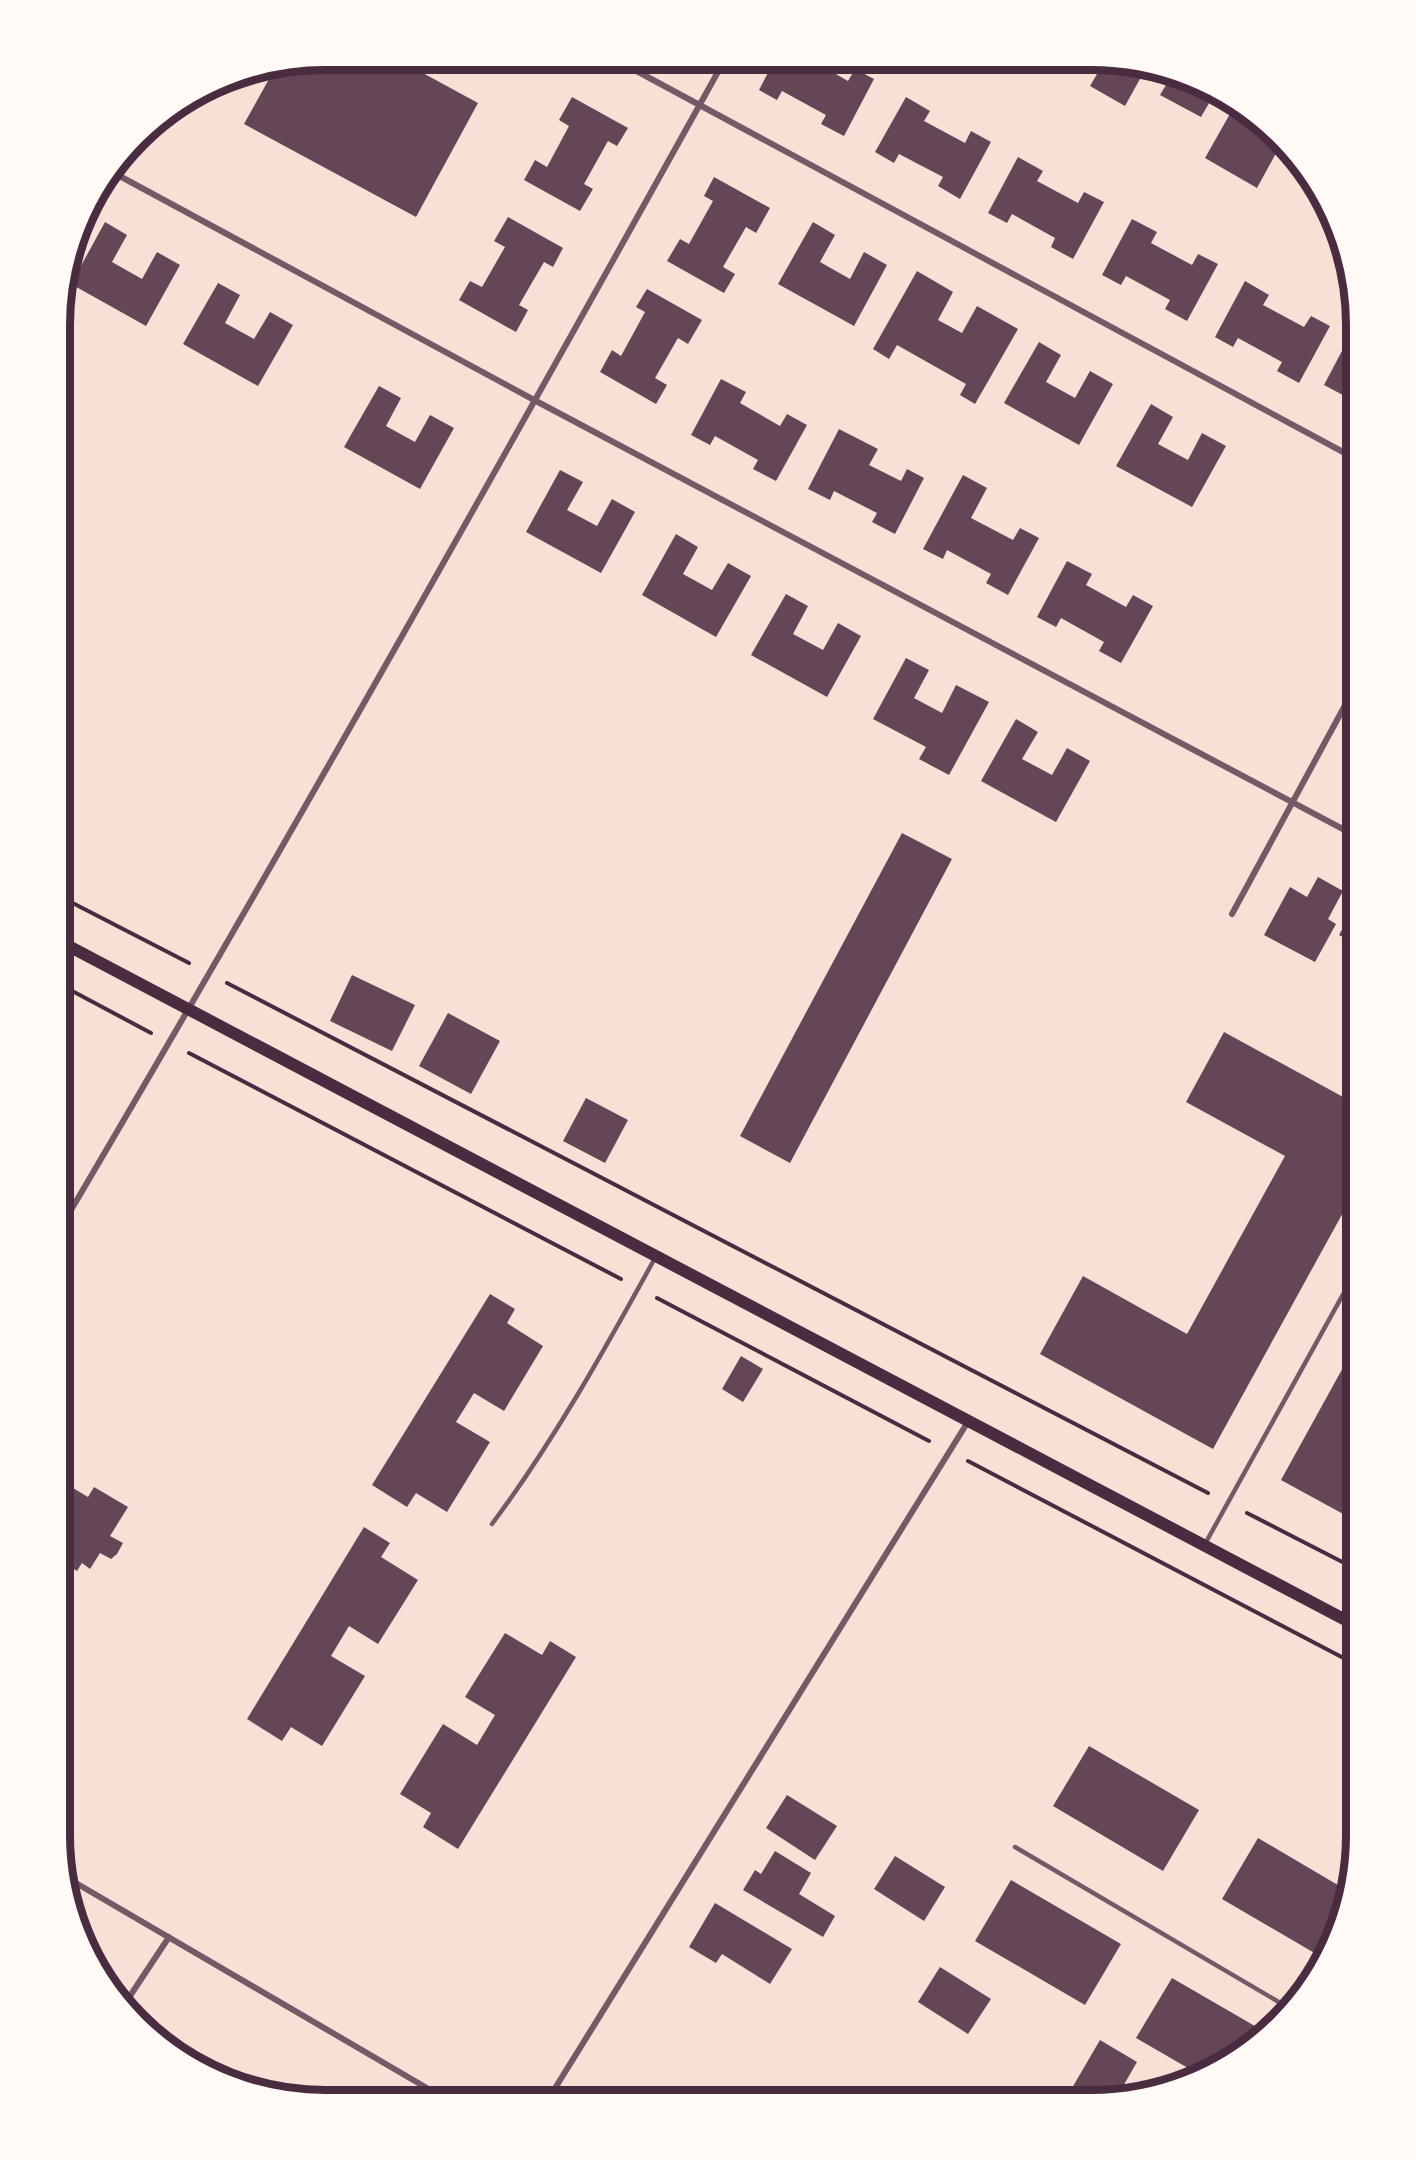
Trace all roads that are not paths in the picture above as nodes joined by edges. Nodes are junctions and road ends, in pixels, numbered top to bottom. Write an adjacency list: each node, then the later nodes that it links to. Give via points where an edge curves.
1 (635, 70): 3 (street)
2 (719, 70): 3 (street)
3 (700, 105): 5 (street); 6 (street)
4 (119, 176): 5 (street)
5 (536, 400): 8 (street); 12 (street)
6 (1346, 454)
7 (1346, 703): 8 (street)
8 (1292, 802): 9 (street); 10 (street)
9 (1346, 831)
10 (1232, 914)
11 (70, 947): 12 (main road)
12 (189, 1009): 13 (street); 14 (main road)
13 (70, 1212)
14 (655, 1257): 16 (main road); 17 (lane, via 551,1440)
15 (1346, 1289): 18 (lane)
16 (970, 1420): 18 (main road); 26 (street)
17 (492, 1524)
18 (1205, 1545): 19 (main road)
19 (1346, 1620)
20 (1015, 1847): 24 (lane)
21 (75, 1882): 22 (street)
22 (169, 1937): 23 (street); 25 (street)
23 (129, 1997)
24 (1281, 2004)
25 (430, 2090)
26 (554, 2090)

